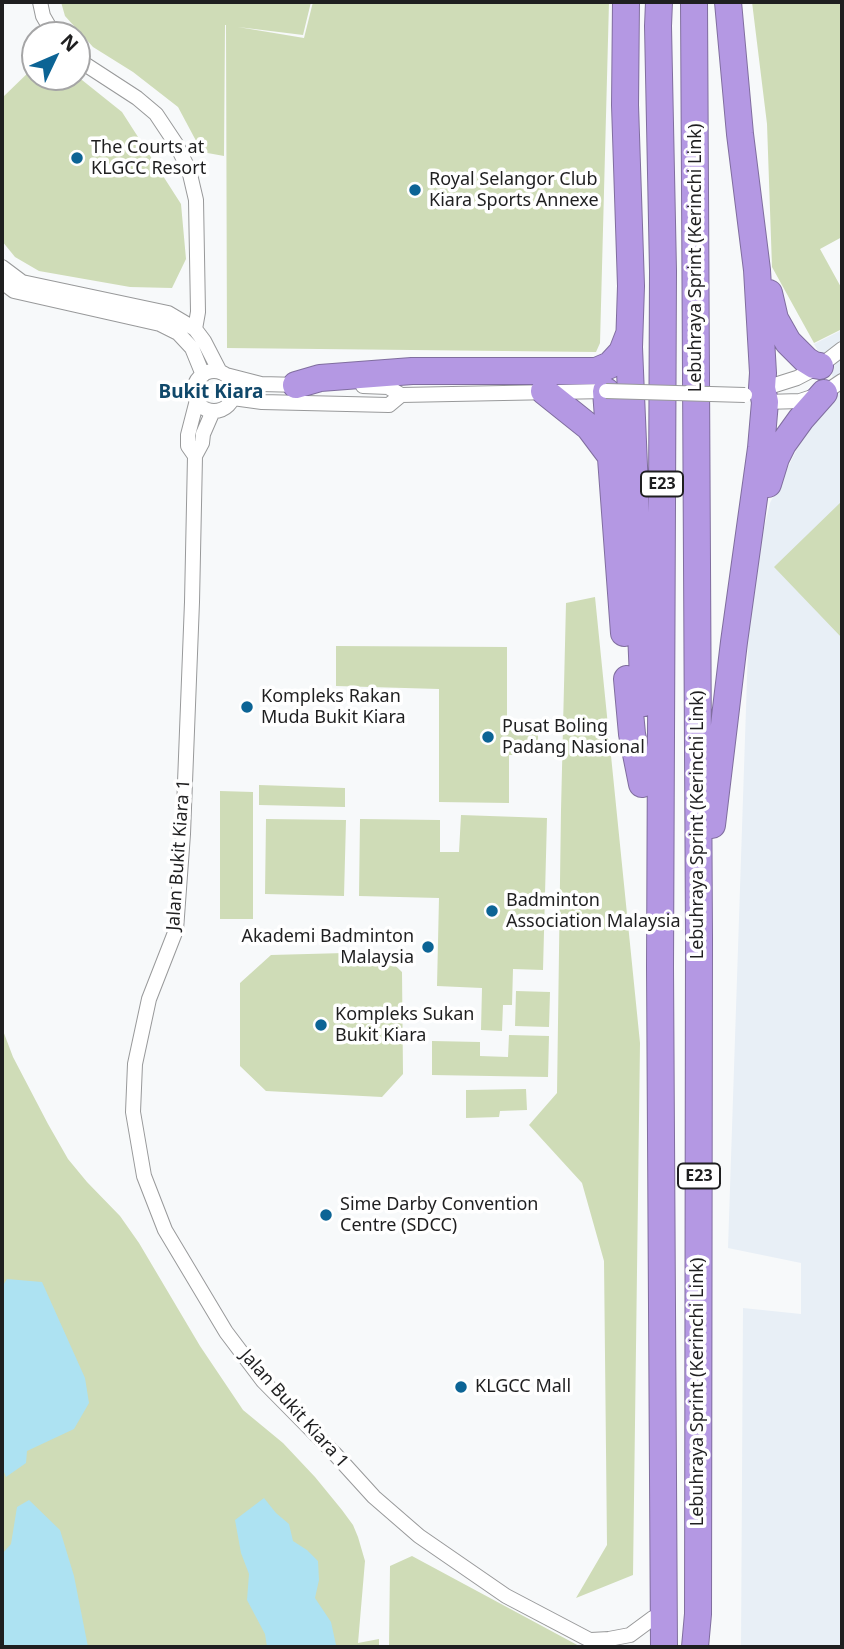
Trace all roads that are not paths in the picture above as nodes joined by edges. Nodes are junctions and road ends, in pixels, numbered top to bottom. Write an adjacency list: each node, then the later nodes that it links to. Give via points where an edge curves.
1 (40, 2): 6 (street)
2 (626, 2): 12 (highway)
3 (659, 2): 31 (highway, Lebuhraya Sprint (Kerinchi Link) / E23, via 663,271)
4 (694, 2): 30 (highway, Lebuhraya Sprint (Kerinchi Link) / E23)
5 (727, 2): 9 (highway)
6 (46, 21)
7 (91, 68): 11 (street, via 156,114 189,170 196,200)
8 (2, 267): 11 (street, via 22,282 168,313)
9 (757, 270): 14 (highway, via 788,342 806,360); 22 (highway, via 763,373)
10 (2, 282): 16 (street, via 14,291 178,332 192,348)
11 (195, 329): 15 (street)
12 (630, 332): 17 (highway, via 622,352 596,371 412,371 320,378); 29 (highway, via 645,718)
13 (842, 349): 14 (street)
14 (820, 366): 22 (street)
15 (223, 374): 16 (street); 17 (street, via 261,384); 23 (street, via 233,386)
16 (203, 375): 24 (street, via 195,389)
17 (296, 385): 21 (street, via 388,387)
18 (833, 387): 22 (street, via 800,401); 28 (highway, via 783,444)
19 (544, 391): 20 (street); 21 (street); 26 (highway, via 589,426)
20 (606, 391): 22 (street, bridge); 26 (highway)
21 (401, 395): 23 (street, via 389,405)
22 (756, 395): 28 (highway, via 761,448)
23 (233, 398): 25 (street, via 225,408)
24 (197, 401): 25 (street); 27 (street, Jalan Bukit Kiara 1, via 188,435)
25 (212, 411): 27 (street, Jalan Bukit Kiara 1)
26 (610, 455): 29 (highway, via 632,734)
27 (195, 456): 35 (street, Jalan Bukit Kiara 1, via 176,930 149,999 135,1064 133,1112 144,1176 165,1230 226,1332 263,1381 374,1497 419,1536 506,1597)
28 (751, 520): 30 (highway)
29 (642, 784): 31 (highway, via 650,924)
30 (699, 938): 33 (highway, Lebuhraya Sprint (Kerinchi Link) / E23)
31 (660, 966): 32 (highway, Lebuhraya Sprint (Kerinchi Link) / E23)
32 (663, 1559): 34 (highway); 38 (highway, Lebuhraya Sprint (Kerinchi Link) / E23)
33 (698, 1614): 39 (highway, Lebuhraya Sprint (Kerinchi Link) / E23); 40 (highway)
34 (653, 1618): 35 (street, via 620,1638); 37 (highway)
35 (589, 1640): 36 (street, Jalan Bukit Kiara 1)
36 (603, 1647)
37 (650, 1647)
38 (664, 1647)
39 (695, 1647)
40 (705, 1647)

